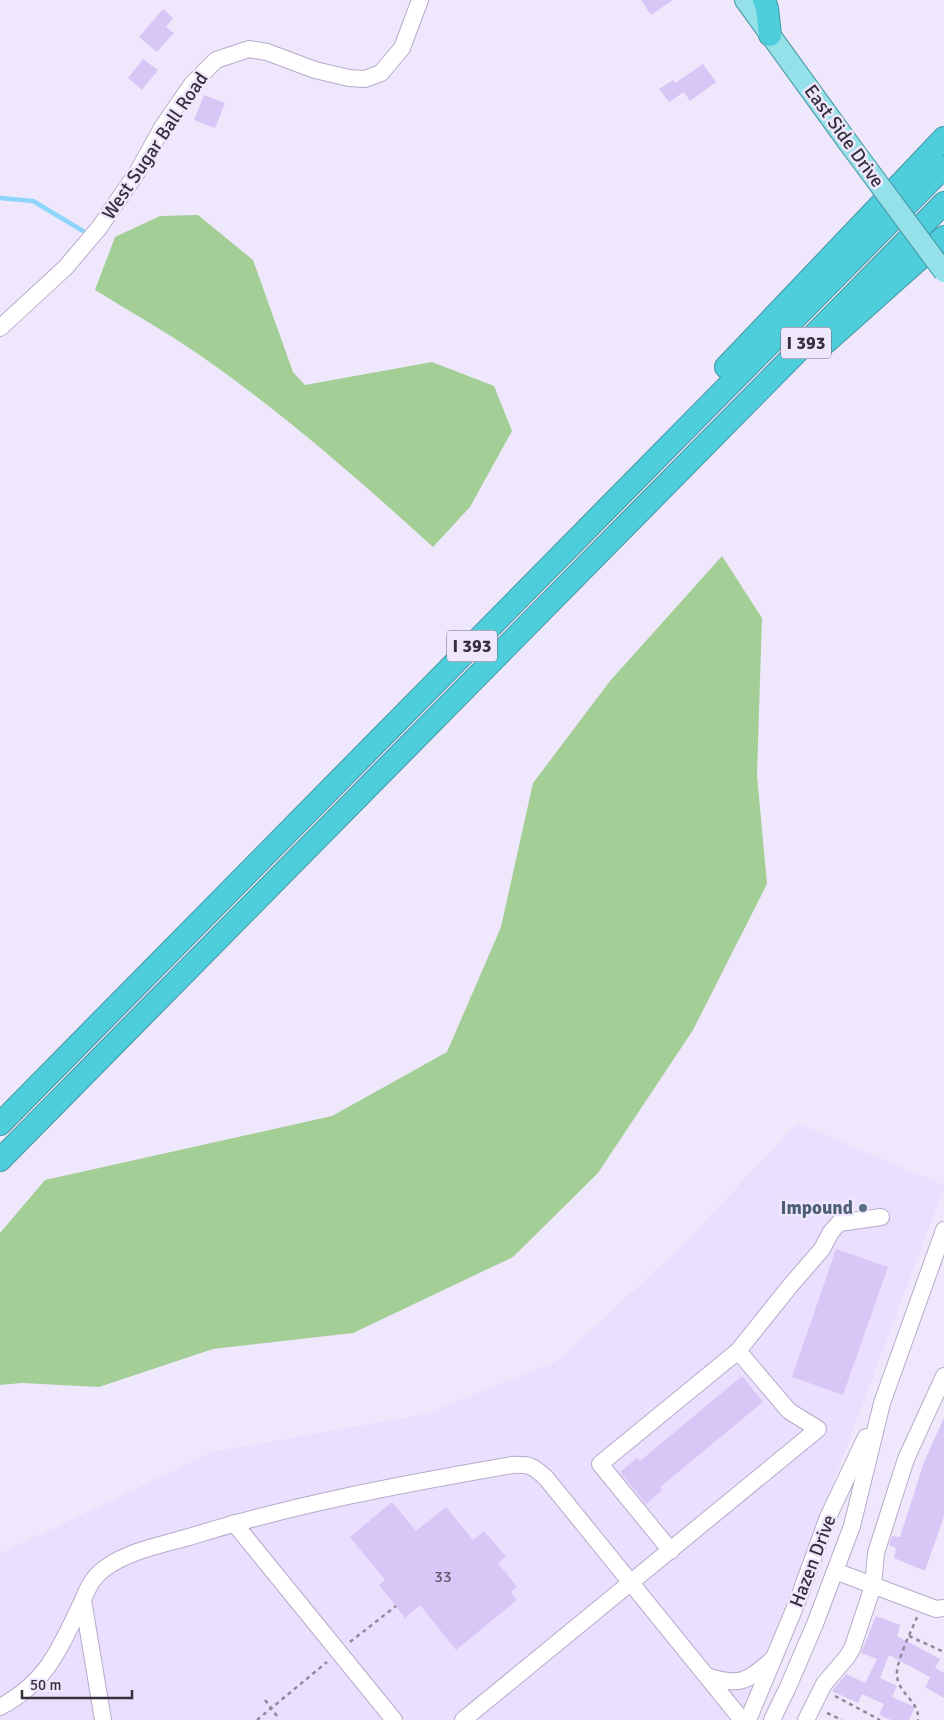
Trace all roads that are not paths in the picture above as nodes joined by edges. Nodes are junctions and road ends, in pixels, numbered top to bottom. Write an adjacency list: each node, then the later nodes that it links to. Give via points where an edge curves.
1 (420, 0): 10 (street, West Sugar Ball Road, via 402,48 381,73 366,79 316,70 267,52 249,49 216,60 192,84 99,228 66,267)
2 (745, 0): 4 (main road, East Side Drive)
3 (764, 0): 4 (highway)
4 (770, 35): 9 (main road, East Side Drive, bridge)
5 (944, 138): 12 (highway, via 703,391)
6 (944, 167): 12 (highway, I 393)
7 (944, 203): 11 (highway, I 393)
8 (944, 237): 11 (highway)
9 (944, 272)
10 (0, 328)
11 (668, 483): 14 (highway, I 393)
12 (551, 565): 13 (highway, I 393)
13 (0, 1124)
14 (0, 1160)
15 (881, 1217): 17 (street, via 839,1223 822,1249)
16 (944, 1230): 19 (street, Hazen Drive)
17 (738, 1351): 21 (street, via 600,1464); 21 (street, via 789,1411 818,1429)
18 (944, 1376): 24 (street, via 906,1459 876,1553)
19 (882, 1403): 22 (street, Hazen Drive, via 852,1526); 27 (street, Hazen Drive, via 828,1518)
20 (234, 1523): 23 (street, via 411,1483 526,1464 546,1478); 25 (street, via 128,1555 103,1570 88,1587); 31 (street)
21 (671, 1551): 23 (street)
22 (835, 1571): 24 (street); 35 (street, Hazen Drive)
23 (631, 1583): 28 (street); 32 (street)
24 (873, 1586): 26 (street, via 936,1609); 36 (street, via 852,1649 824,1684)
25 (83, 1600): 29 (street, via 52,1662 17,1698); 30 (street)
26 (944, 1608)
27 (775, 1658): 28 (street, via 745,1680 724,1682); 34 (street, Hazen Drive)
28 (707, 1676): 33 (street)
29 (0, 1706)
30 (103, 1720)
31 (394, 1720)
32 (463, 1720)
33 (742, 1720)
34 (748, 1720)
35 (772, 1720)
36 (806, 1720)

